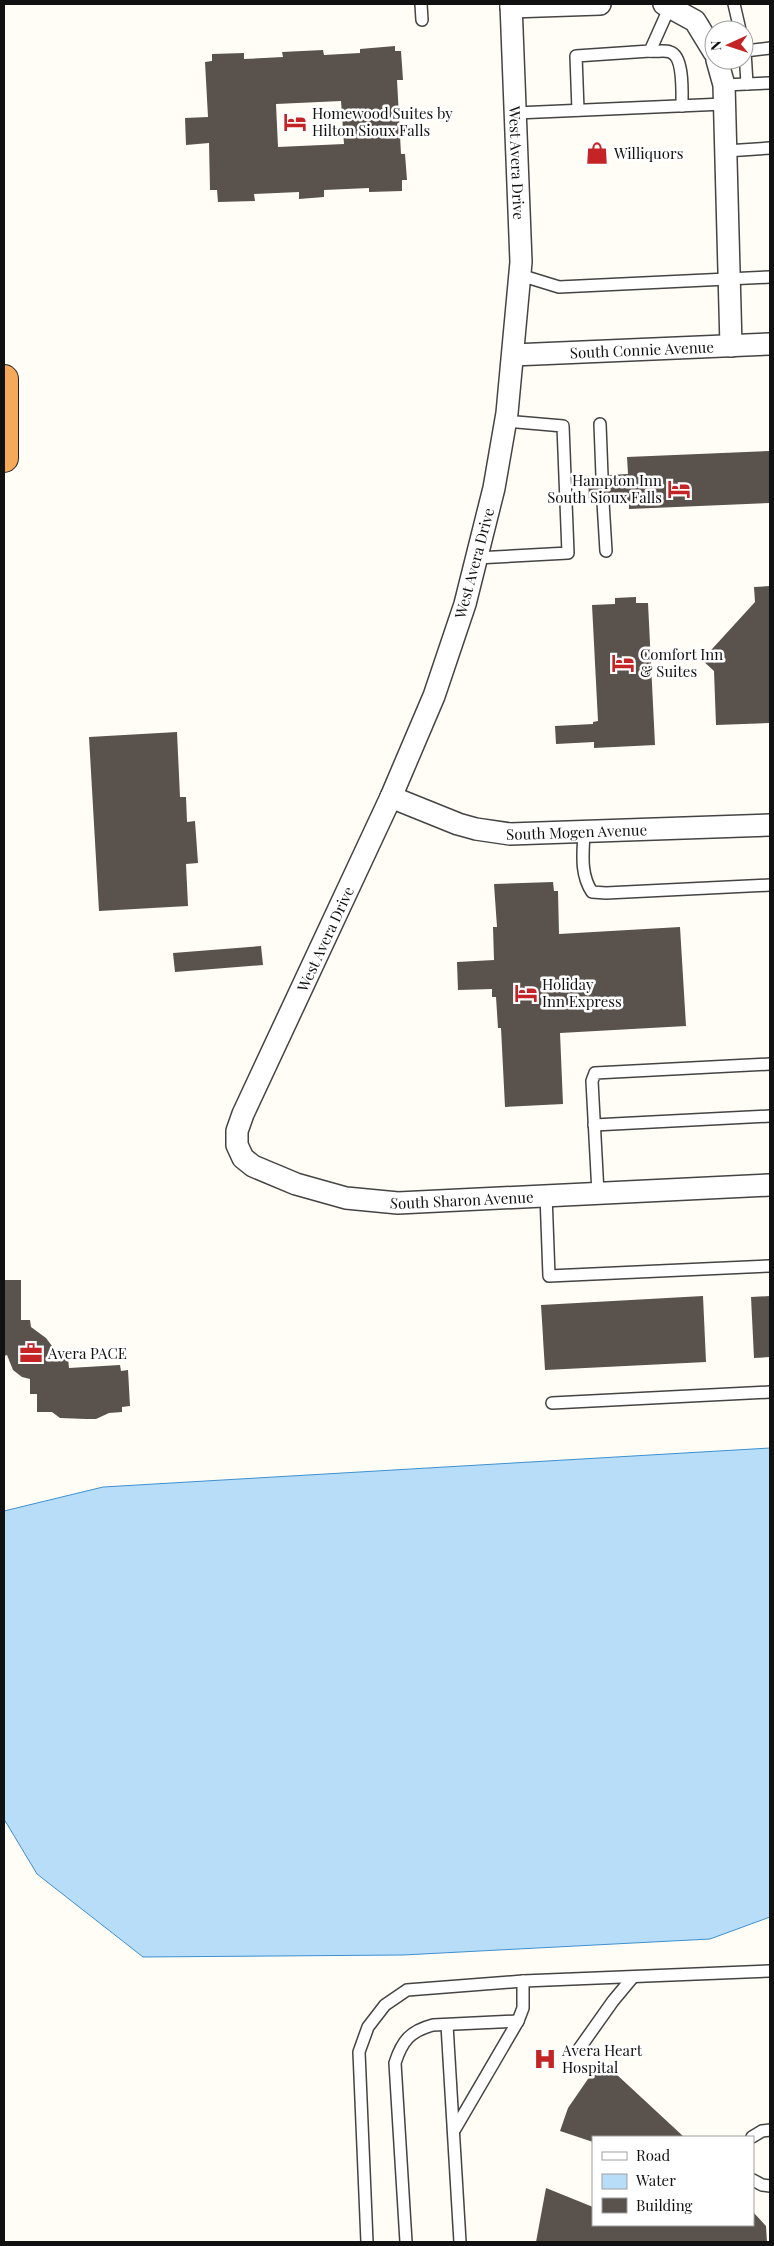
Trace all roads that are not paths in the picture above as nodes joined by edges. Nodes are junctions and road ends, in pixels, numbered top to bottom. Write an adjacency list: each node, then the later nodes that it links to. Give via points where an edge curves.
1 (421, 4): 7 (lane)
2 (563, 4): 3 (street); 5 (street)
3 (600, 4)
4 (734, 4): 8 (lane)
5 (511, 5): 20 (street, West Avera Drive)
6 (668, 5): 9 (street, via 695,21); 12 (lane)
7 (422, 20)
8 (738, 20)
9 (704, 36)
10 (770, 48): 11 (lane)
11 (754, 49)
12 (650, 52): 18 (lane, via 670,52 677,56); 19 (lane, via 576,56)
13 (719, 70): 17 (street)
14 (746, 70): 16 (lane)
15 (770, 83): 16 (lane)
16 (747, 84): 17 (lane)
17 (724, 95): 18 (lane); 22 (street)
18 (682, 106): 19 (lane)
19 (578, 110): 20 (lane)
20 (516, 113): 23 (street, West Avera Drive)
21 (770, 148): 22 (lane)
22 (726, 151): 25 (street)
23 (520, 274): 25 (lane, via 559,287); 28 (street, West Avera Drive)
24 (770, 277): 25 (lane)
25 (729, 280): 27 (street)
26 (770, 344): 27 (street, South Connie Avenue)
27 (731, 346): 28 (street, South Connie Avenue)
28 (513, 355): 30 (street, West Avera Drive)
29 (4, 379): 32 (highway)
30 (506, 421): 36 (street, West Avera Drive, via 494,488); 36 (lane, via 563,426 568,553)
31 (600, 424): 33 (lane)
32 (4, 458)
33 (602, 476)
34 (603, 502): 35 (lane)
35 (606, 551)
36 (476, 558): 37 (street, West Avera Drive, via 465,604 434,696)
37 (391, 797): 39 (street, South Mogen Avenue, via 476,829 510,834); 42 (street, West Avera Drive)
38 (770, 825): 39 (street, South Mogen Avenue)
39 (584, 833): 40 (lane, via 583,869 585,882 592,892)
40 (770, 886)
41 (770, 1064): 44 (lane, via 595,1073 592,1082)
42 (258, 1083): 47 (street, South Sharon Avenue, via 237,1130 237,1144 243,1158 252,1166 296,1184 346,1198 398,1203)
43 (770, 1116): 44 (lane)
44 (594, 1125): 46 (lane)
45 (770, 1186): 46 (street, South Sharon Avenue)
46 (598, 1193): 47 (street, South Sharon Avenue)
47 (546, 1196): 48 (lane, via 549,1276)
48 (770, 1266)
49 (770, 1392): 50 (lane)
50 (552, 1403)
51 (770, 1971): 52 (lane)
52 (633, 1977): 53 (lane); 56 (lane)
53 (523, 1981): 54 (lane, via 523,2008); 62 (lane, via 407,1990 384,2005 368,2027 359,2052)
54 (518, 2021): 55 (lane); 57 (lane)
55 (447, 2025): 57 (lane); 63 (lane, via 420,2028 408,2036 395,2063)
56 (579, 2048)
57 (455, 2129): 64 (lane)
58 (770, 2130): 59 (lane)
59 (754, 2136)
60 (754, 2181): 61 (lane)
61 (770, 2186)
62 (367, 2242)
63 (406, 2242)
64 (460, 2242)

